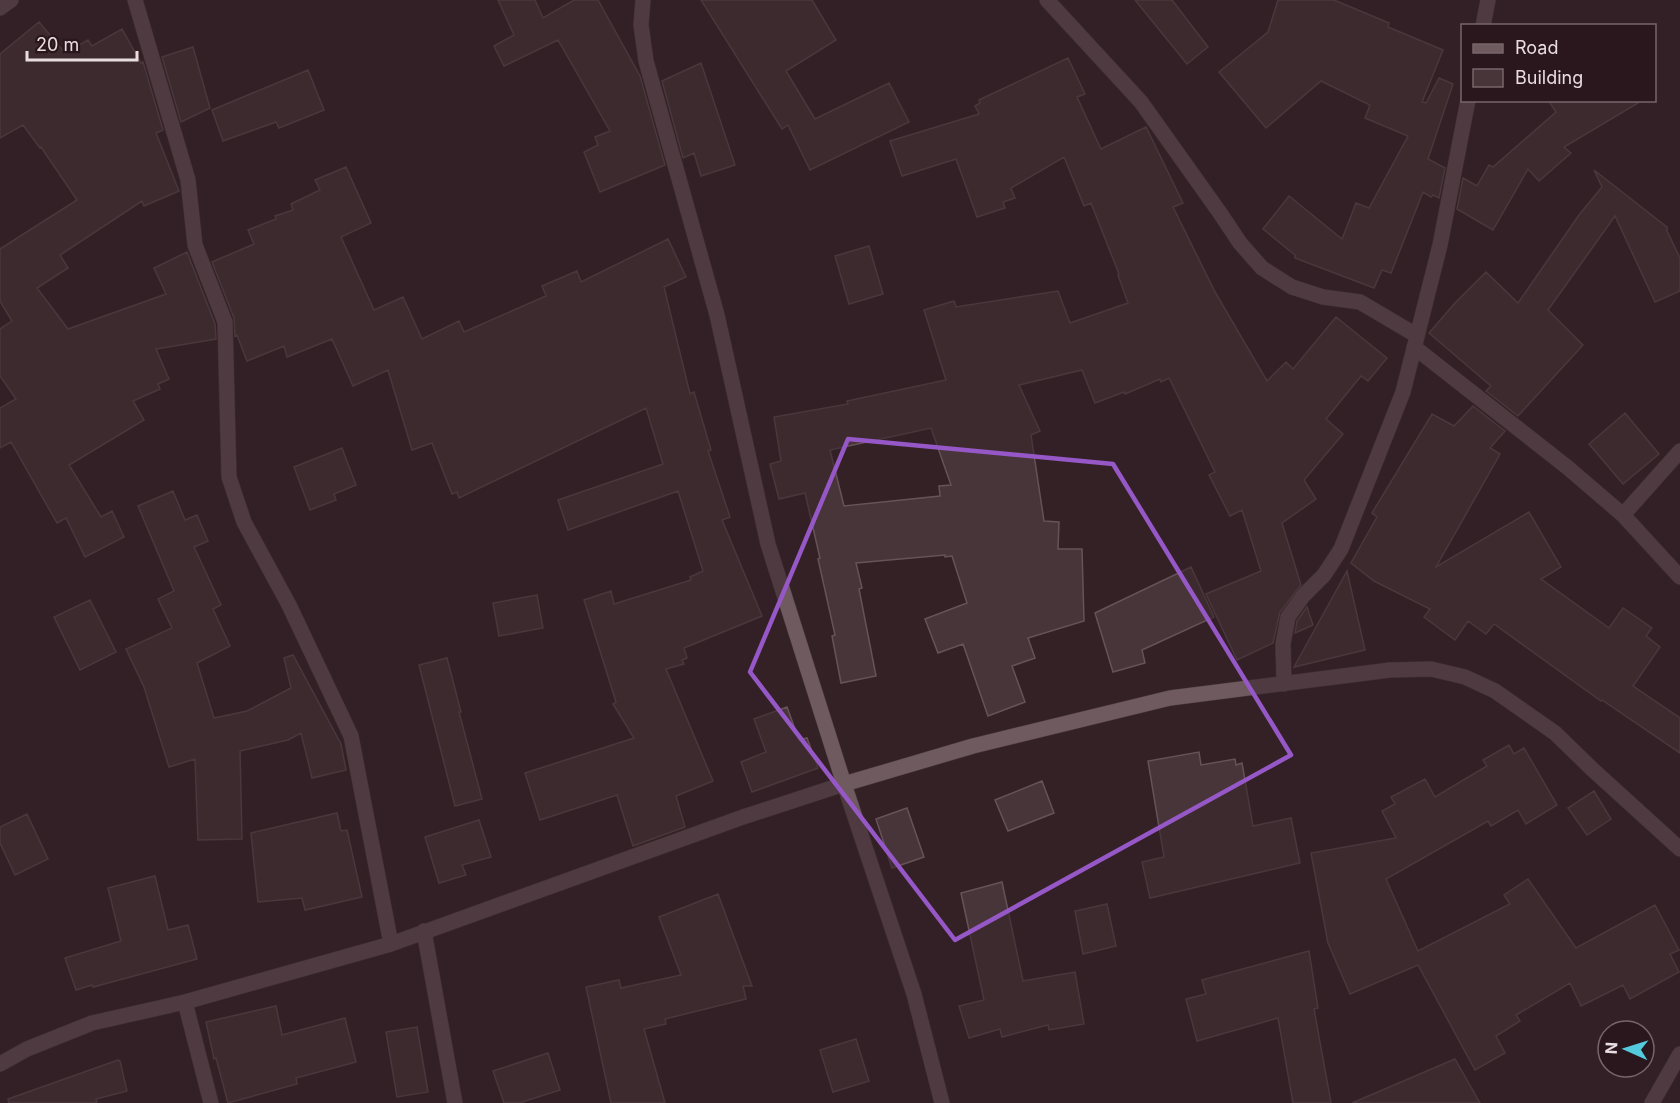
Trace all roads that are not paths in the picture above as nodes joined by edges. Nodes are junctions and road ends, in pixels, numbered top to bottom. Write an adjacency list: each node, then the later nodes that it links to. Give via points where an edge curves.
1 (11, 0): 6 (street)
2 (135, 0): 17 (street, via 188,180 195,245 225,322 229,477 244,522 351,736)
3 (643, 0): 14 (street, via 646,61 717,315 768,544)
4 (1047, 0): 9 (street, via 1141,102 1240,243 1262,268 1292,287 1323,297 1360,302)
5 (1488, 0): 7 (street)
6 (0, 8)
7 (1483, 24)
8 (1468, 102): 9 (street, via 1440,245)
9 (1415, 341): 11 (street); 13 (street, via 1403,392 1341,549 1288,617 1283,644)
10 (1680, 451): 11 (street)
11 (1623, 515): 12 (street)
12 (1680, 577)
13 (1284, 684): 14 (street, via 1170,698 973,746); 15 (street, via 1390,670 1431,669 1465,677 1495,691 1555,733)
14 (844, 784): 16 (street); 23 (street, via 914,993)
15 (1680, 849)
16 (424, 931): 17 (street); 22 (street)
17 (391, 944): 18 (street)
18 (185, 1002): 19 (street, via 92,1023); 21 (street)
19 (0, 1064)
20 (1678, 1064): 24 (street)
21 (212, 1103)
22 (455, 1103)
23 (942, 1103)
24 (1652, 1103)

